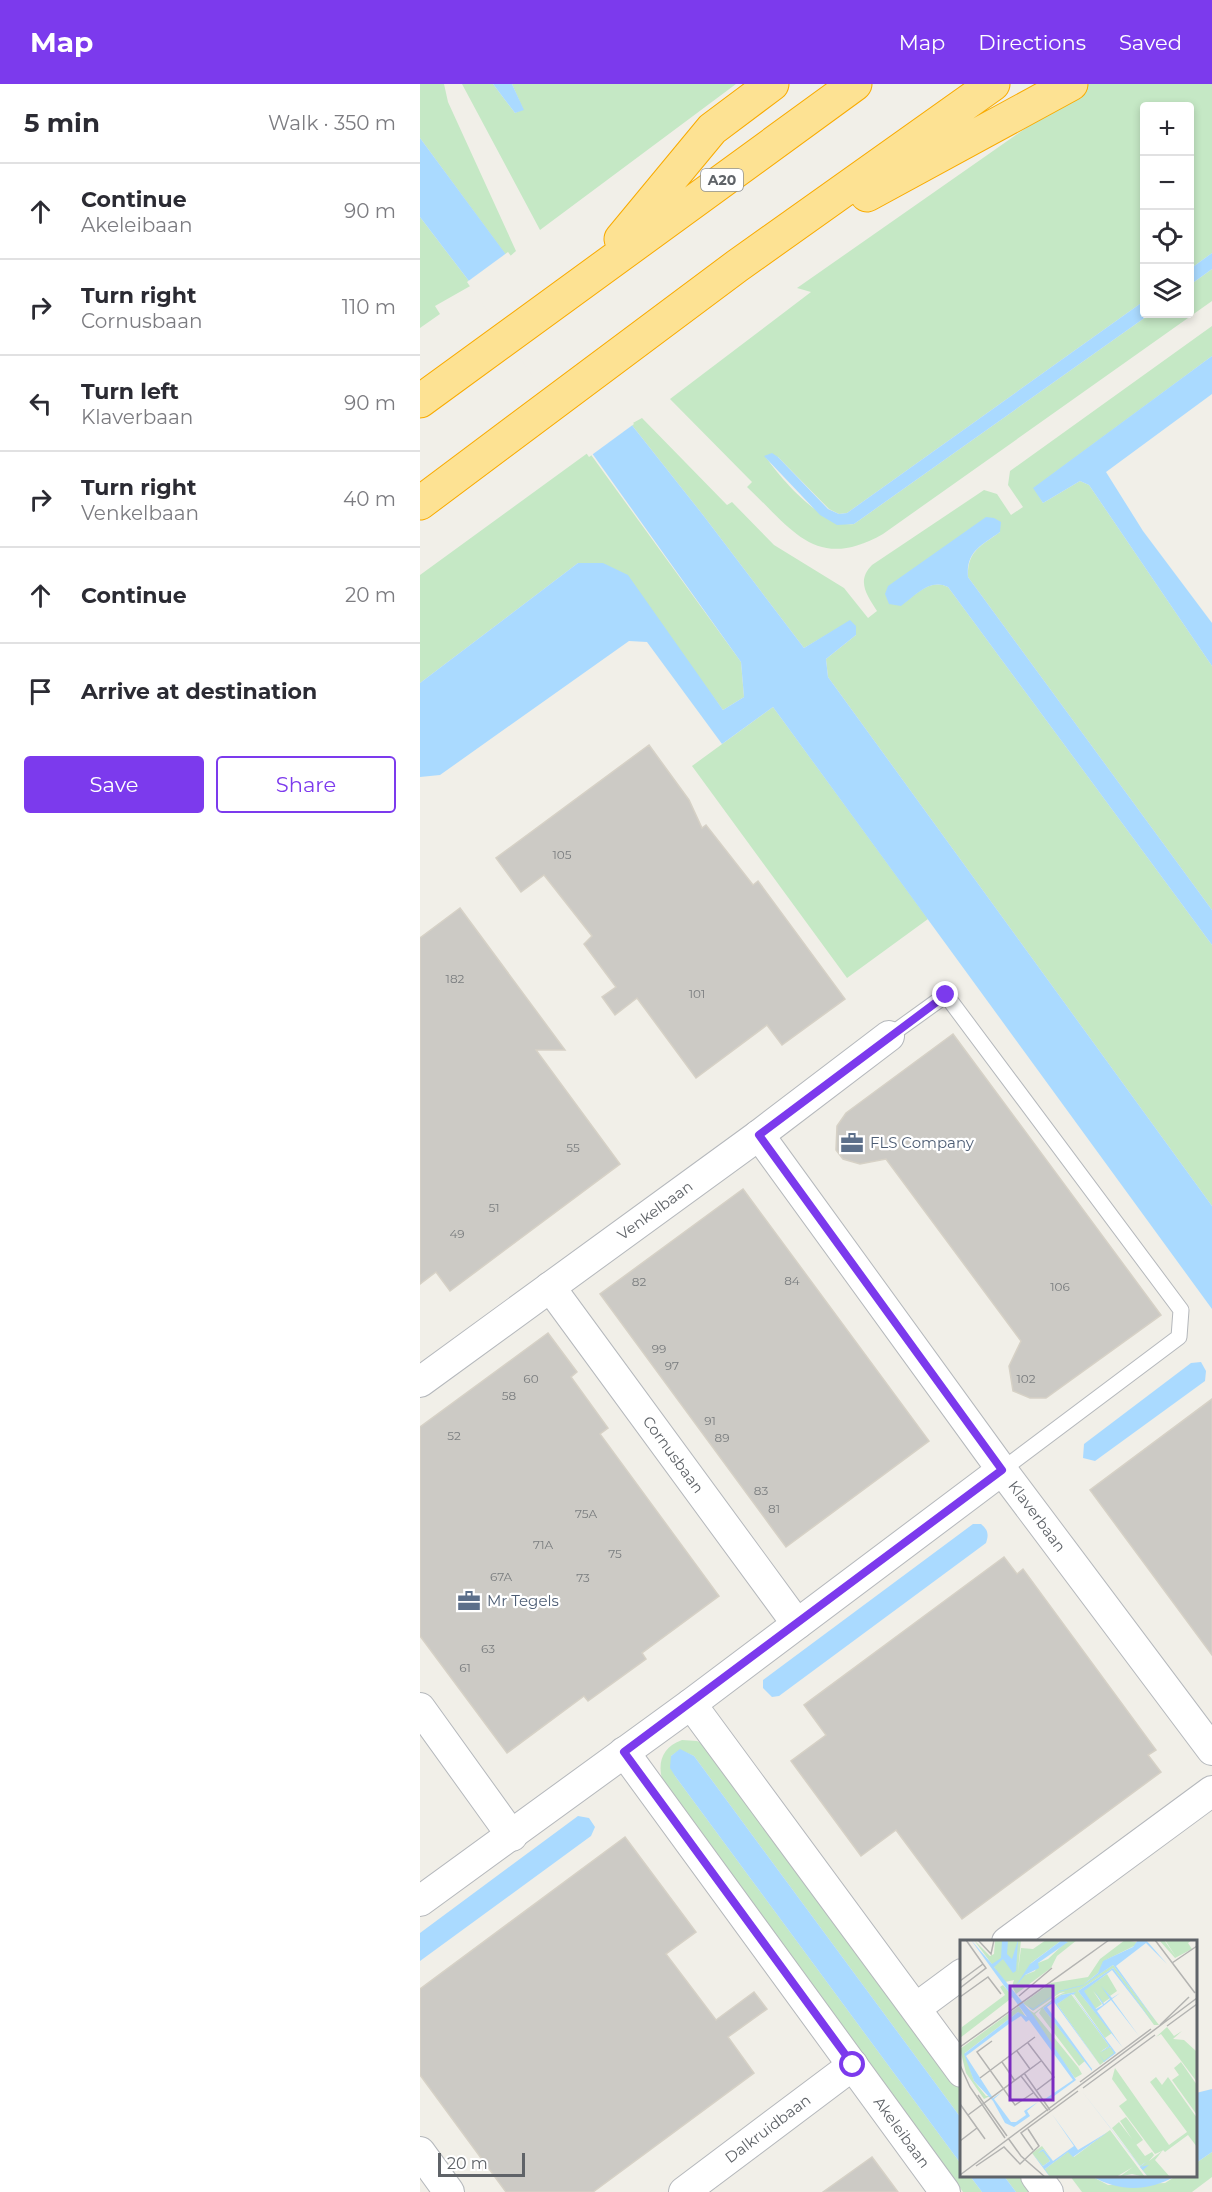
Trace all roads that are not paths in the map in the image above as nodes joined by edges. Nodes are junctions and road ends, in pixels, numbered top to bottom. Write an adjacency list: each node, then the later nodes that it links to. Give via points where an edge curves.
1 (772, 84): 6 (highway, A20, via 712,129)
2 (855, 84): 6 (highway, A20)
3 (993, 84): 5 (highway)
4 (1071, 84): 5 (highway)
5 (737, 266): 8 (highway)
6 (590, 276): 7 (highway, A20)
7 (420, 401)
8 (420, 503)
9 (889, 1036): 10 (street, Venkelbaan); 13 (lane, via 946,995 1181,1310 1179,1337)
10 (759, 1135): 11 (street, Venkelbaan); 13 (street, Klaverbaan)
11 (550, 1287): 12 (street, Venkelbaan); 14 (street, Cornusbaan)
12 (420, 1382)
13 (1002, 1470): 14 (street); 17 (street, Klaverbaan)
14 (797, 1624): 15 (street)
15 (691, 1704): 18 (street); 24 (street)
16 (420, 1708): 20 (street)
17 (1212, 1750)
18 (624, 1752): 20 (street); 25 (street, Akeleibaan)
19 (1212, 1791): 22 (street)
20 (512, 1836): 21 (street)
21 (420, 1901)
22 (1007, 1940)
23 (960, 1975): 24 (street)
24 (916, 2008): 26 (street)
25 (853, 2065): 30 (street, Dalkruidbaan); 31 (street, Akeleibaan)
26 (960, 2069)
27 (420, 2152): 29 (street)
28 (1037, 2177): 32 (street)
29 (449, 2192)
30 (684, 2192)
31 (945, 2192)
32 (1048, 2192)

